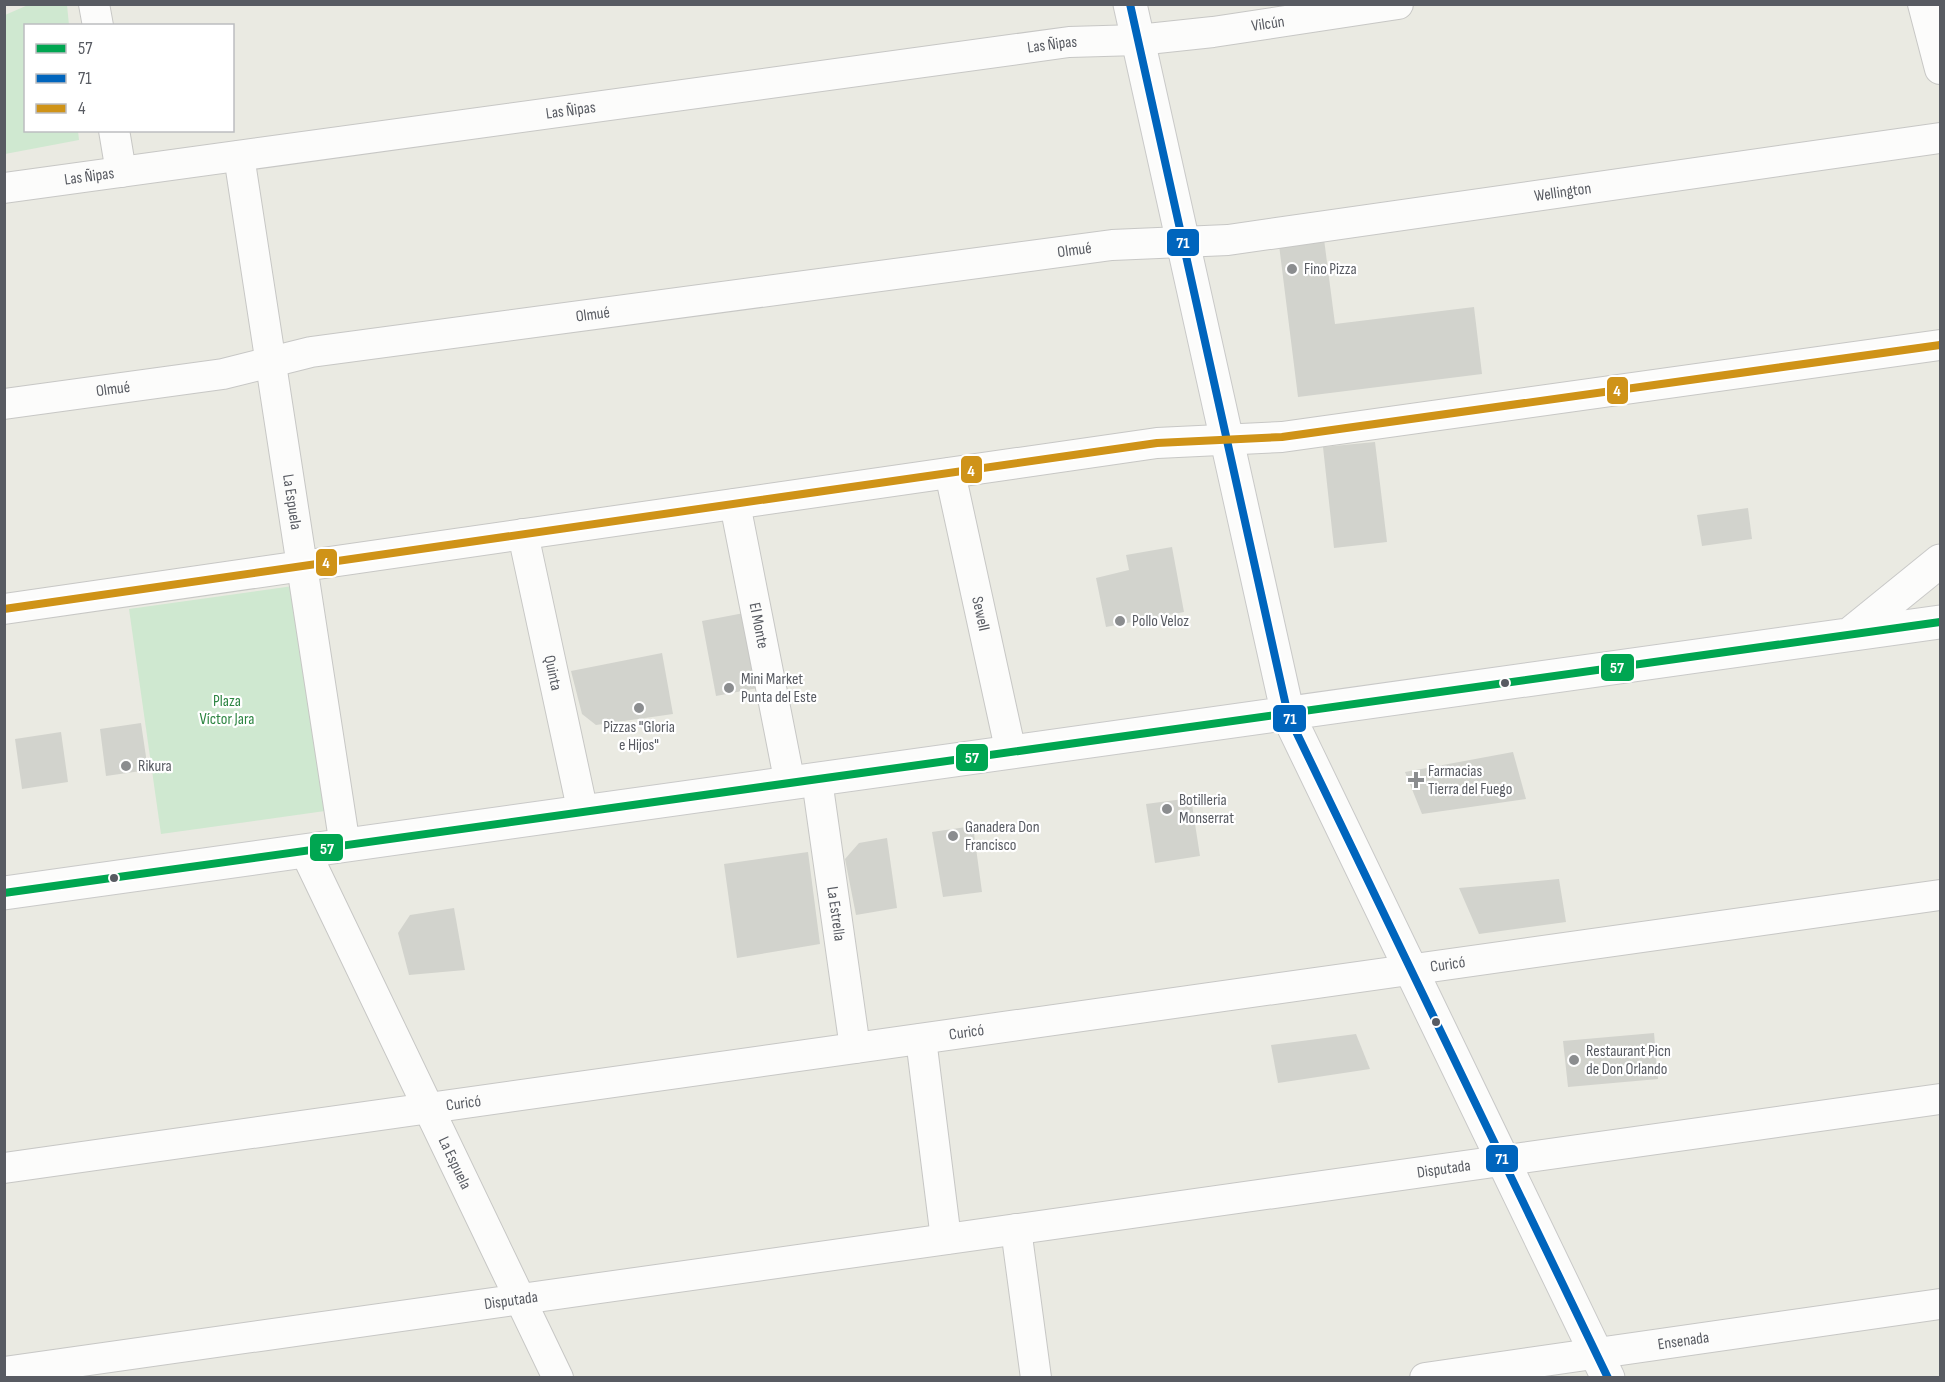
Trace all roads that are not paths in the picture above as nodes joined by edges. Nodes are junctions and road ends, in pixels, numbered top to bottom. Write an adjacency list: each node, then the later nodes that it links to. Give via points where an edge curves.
1 (94, 4): 5 (street)
2 (1130, 4): 6 (main road)
3 (1398, 4): 6 (street, Vilcún)
4 (1923, 4): 7 (street)
5 (98, 24)
6 (1138, 40): 10 (street, Las Ñipas, via 1070,42); 13 (main road)
7 (1941, 69)
8 (114, 132): 11 (street)
9 (1941, 138): 13 (street, Wellington, via 1228,240)
10 (238, 156): 11 (street, Las Ñipas); 15 (street, La Espuela)
11 (121, 172): 12 (street, Las Ñipas)
12 (4, 188)
13 (1182, 242): 15 (street, Olmué, via 1112,245 323,350); 17 (main road)
14 (1941, 345): 17 (street, via 1282,437)
15 (271, 362): 16 (street, Olmué, via 223,374); 22 (street, La Espuela)
16 (4, 404)
17 (1225, 440): 18 (street, via 1157,443); 26 (main road)
18 (950, 473): 19 (street); 27 (street, Sewell)
19 (735, 504): 20 (street); 28 (street, El Monte)
20 (523, 534): 22 (street); 29 (street, Quinta)
21 (1941, 561): 25 (main road)
22 (302, 566): 23 (street); 30 (street, La Espuela)
23 (4, 609)
24 (1941, 621): 25 (main road)
25 (1850, 634): 26 (main road)
26 (1288, 715): 27 (main road); 34 (main road)
27 (1011, 753): 28 (main road)
28 (803, 782): 29 (main road); 36 (street, La Estrella)
29 (583, 813): 30 (main road)
30 (345, 846): 31 (main road)
31 (305, 851): 32 (main road); 38 (street, La Espuela)
32 (4, 893)
33 (1941, 895): 34 (street, Curicó)
34 (1410, 970): 35 (street, Curicó); 39 (main road)
35 (921, 1039): 36 (street, Curicó); 42 (street)
36 (855, 1048): 38 (street, Curicó)
37 (1941, 1098): 39 (street, Disputada)
38 (429, 1108): 40 (street, Curicó); 43 (street, La Espuela)
39 (1502, 1161): 41 (street, Disputada); 45 (main road)
40 (4, 1168)
41 (1016, 1229): 42 (street, Disputada); 49 (street)
42 (946, 1239): 43 (street, Disputada)
43 (520, 1300): 47 (street, Disputada); 48 (street, La Espuela)
44 (1941, 1304): 45 (street, Ensenada)
45 (1601, 1365): 50 (street, Ensenada)
46 (4, 1372): 47 (street, Disputada)
47 (49, 1372)
48 (558, 1377)
49 (1036, 1377)
50 (1425, 1377)

